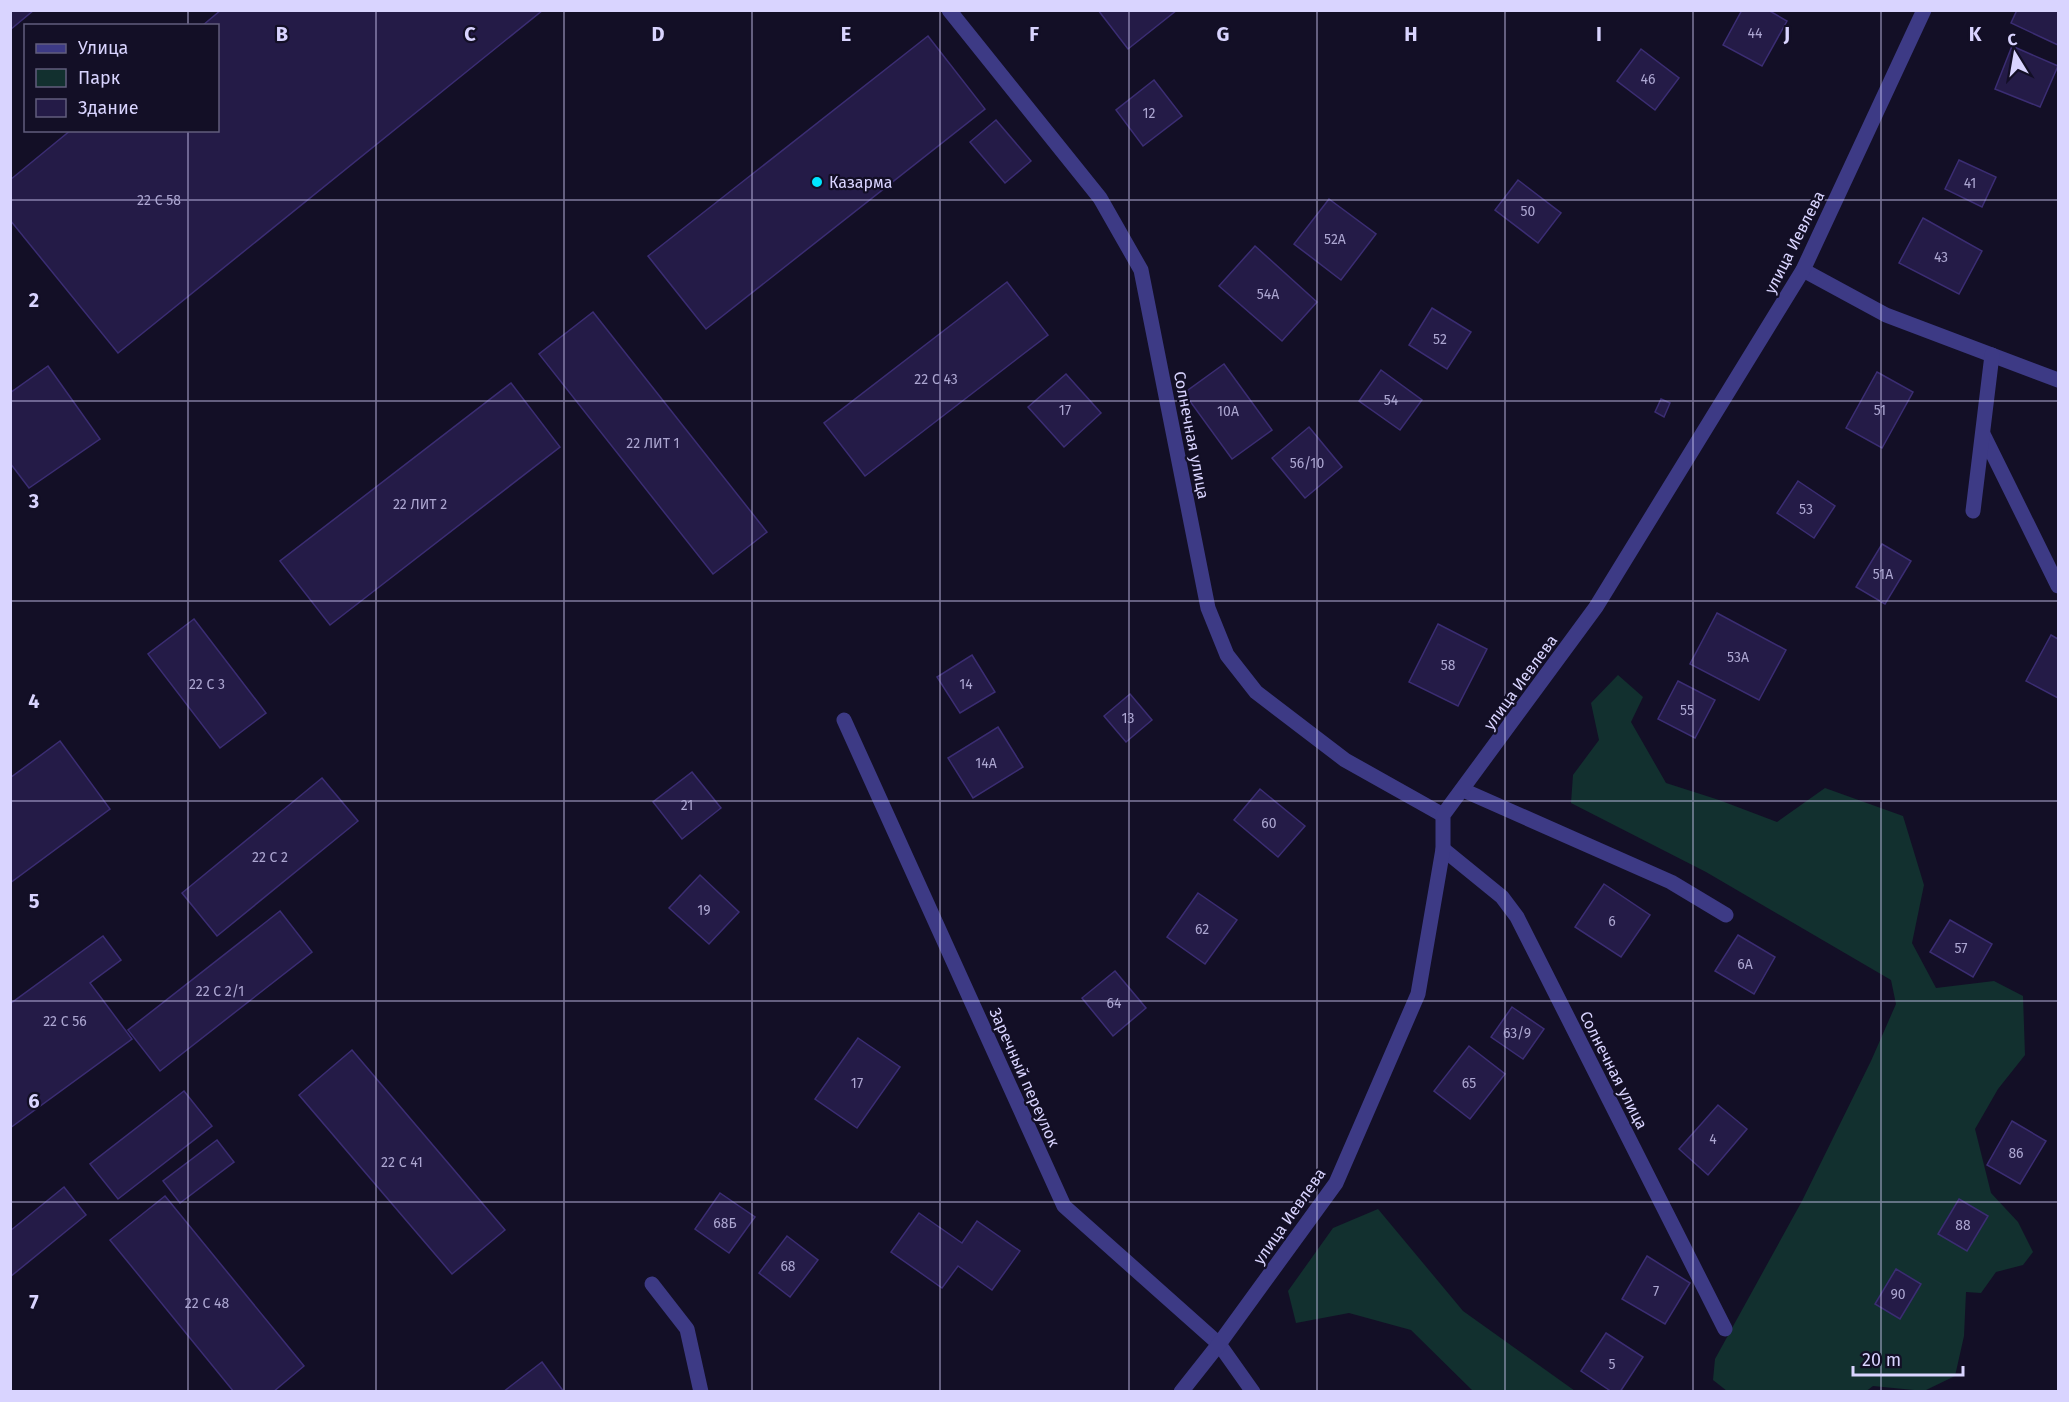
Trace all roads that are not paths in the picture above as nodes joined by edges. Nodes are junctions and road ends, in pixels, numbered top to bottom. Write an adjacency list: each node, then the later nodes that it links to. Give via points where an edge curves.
1 (949, 10): 11 (street, Солнечная улица, via 1100,198 1141,270 1208,608 1227,655 1256,692 1345,760)
2 (1924, 10): 3 (street, улица Иевлева)
3 (1803, 270): 4 (street, via 1886,315); 10 (street, улица Иевлева, via 1596,607)
4 (1992, 355): 5 (street); 6 (street)
5 (2058, 380)
6 (1983, 435): 7 (street); 8 (street)
7 (1973, 511)
8 (2058, 586)
9 (844, 720): 16 (street, Заречный переулок, via 1064,1206)
10 (1463, 790): 11 (street, улица Иевлева); 13 (street, via 1671,882)
11 (1443, 815): 12 (street, улица Иевлева)
12 (1443, 849): 15 (street, Солнечная улица, via 1502,897 1517,917); 16 (street, улица Иевлева, via 1418,994 1336,1183)
13 (1726, 915)
14 (652, 1284): 18 (street, via 687,1329)
15 (1725, 1329)
16 (1219, 1344): 17 (street, улица Иевлева); 19 (street, Заречный переулок)
17 (1187, 1388)
18 (701, 1392)
19 (1253, 1392)

